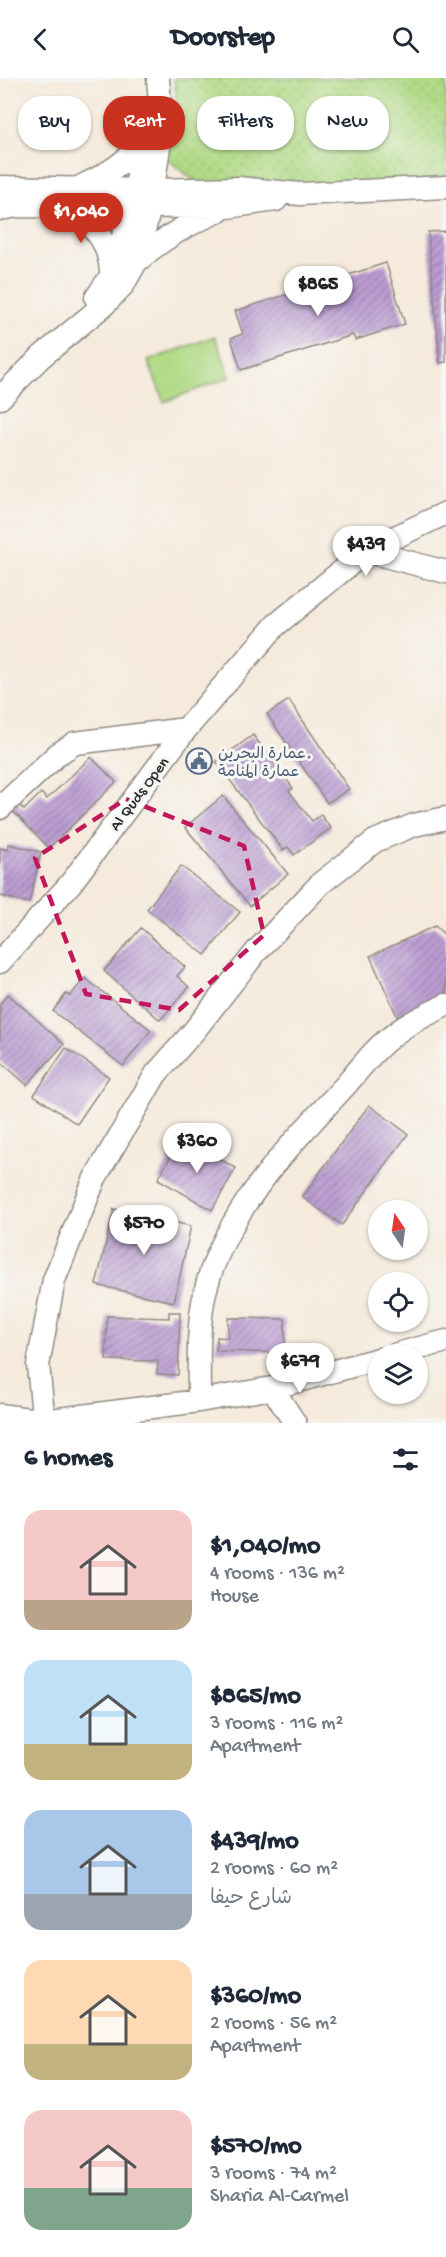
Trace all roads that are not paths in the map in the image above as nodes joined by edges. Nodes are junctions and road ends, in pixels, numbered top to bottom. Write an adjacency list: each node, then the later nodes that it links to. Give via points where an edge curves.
1 (140, 150): 6 (street, via 116,169)
2 (151, 150): 9 (street)
3 (159, 150): 7 (street, via 180,180)
4 (0, 187): 6 (street)
5 (446, 187): 8 (street)
6 (78, 188): 9 (street)
7 (204, 189): 8 (street); 9 (street)
8 (300, 194): 11 (street)
9 (142, 198): 10 (street); 11 (street); 13 (street); 14 (street)
10 (60, 206): 12 (street); 14 (street, via 86,220 99,234 110,259)
11 (228, 207): 13 (street, via 158,242)
12 (0, 209)
13 (136, 262): 15 (street, via 123,285)
14 (111, 276): 15 (street)
15 (69, 334): 16 (street)
16 (0, 399)
17 (446, 513): 18 (street, Al Quds Open)
18 (366, 551): 19 (street); 20 (street, Al Quds Open, via 276,625)
19 (446, 572)
20 (186, 729): 21 (street, via 75,743); 23 (street, Al Quds Open, via 71,883)
21 (0, 808)
22 (446, 818): 31 (street, via 414,825 375,842 321,883 256,952 156,1074 95,1178 54,1280 38,1365)
23 (0, 962)
24 (446, 1005): 29 (street, via 389,1038 298,1136 246,1203 226,1237 206,1291 199,1329)
25 (446, 1341): 26 (street)
26 (428, 1346)
27 (368, 1362): 28 (street)
28 (272, 1388): 29 (street); 32 (street)
29 (199, 1401): 31 (street)
30 (0, 1415): 31 (street)
31 (43, 1422)
32 (295, 1423)

